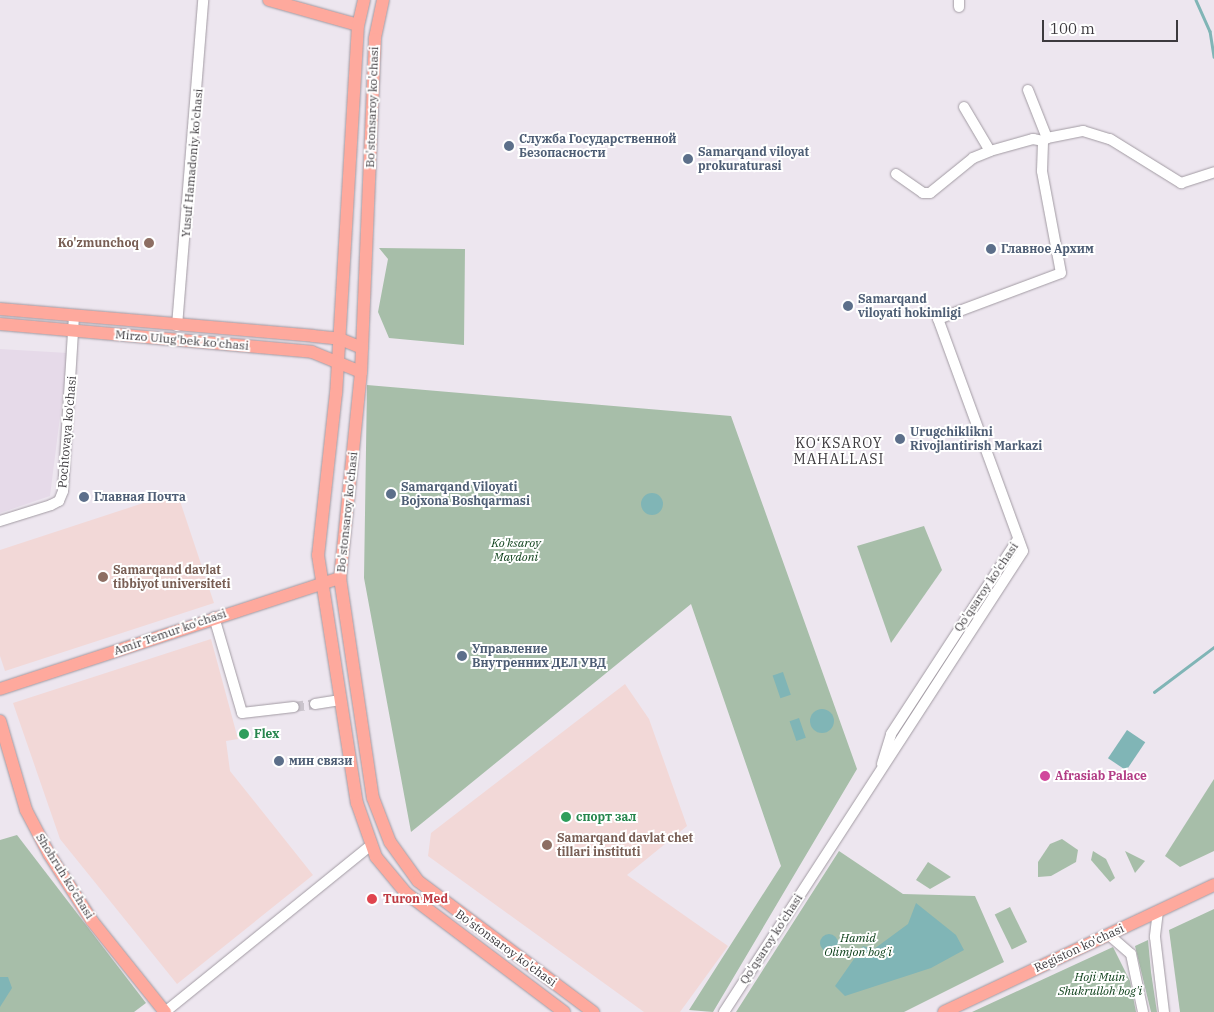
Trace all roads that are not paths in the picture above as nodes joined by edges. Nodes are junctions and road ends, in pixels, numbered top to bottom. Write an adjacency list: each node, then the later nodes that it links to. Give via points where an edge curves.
1 (203, 0): 15 (street, Yusuf Hamadoniy ko'chasi)
2 (268, 0): 5 (main road)
3 (364, 0): 5 (main road, Bo'stonsaroy ko'chasi)
4 (383, 0): 18 (main road, Bo'stonsaroy ko'chasi, via 375,39)
5 (358, 25): 17 (main road, Bo'stonsaroy ko'chasi)
6 (1028, 90): 8 (street)
7 (964, 107): 9 (street)
8 (1045, 140): 9 (street, via 1033,139); 10 (street, via 1083,131 1110,139 1181,183); 22 (street, via 1042,171 1061,273 938,319)
9 (990, 151): 11 (street, via 973,158 930,193 923,193)
10 (1214, 172)
11 (896, 174)
12 (0, 309): 13 (main road, Mirzo Ulug'bek ko'chasi)
13 (74, 316): 15 (main road, Mirzo Ulug'bek ko'chasi); 16 (street)
14 (0, 324): 16 (main road, Mirzo Ulug'bek ko'chasi)
15 (177, 326): 17 (main road, Mirzo Ulug'bek ko'chasi)
16 (74, 330): 19 (main road, Mirzo Ulug'bek ko'chasi, via 312,352); 21 (street, Pochtovaya ko'chasi, via 59,501)
17 (340, 339): 18 (main road, Mirzo Ulug'bek ko'chasi); 19 (main road, Bo'stonsaroy ko'chasi)
18 (362, 348): 20 (main road, Bo'stonsaroy ko'chasi)
19 (339, 362): 20 (main road, Mirzo Ulug'bek ko'chasi); 24 (main road, Bo'stonsaroy ko'chasi, via 318,556)
20 (361, 372): 23 (main road, Bo'stonsaroy ko'chasi)
21 (0, 521)
22 (1018, 538): 31 (street, Qo'qsaroy ko'chasi, via 891,734); 31 (street, Qo'qsaroy ko'chasi, via 1023,551 902,744)
23 (340, 578): 24 (main road, Amir Temur ko'chasi); 39 (main road, Bo'stonsaroy ko'chasi, via 373,798 390,842 434,894)
24 (320, 582): 25 (main road, Amir Temur ko'chasi); 27 (main road, Bo'stonsaroy ko'chasi)
25 (214, 617): 26 (main road, Amir Temur ko'chasi); 29 (street, via 242,713)
26 (0, 689)
27 (339, 700): 28 (street); 32 (main road, Bo'stonsaroy ko'chasi, via 357,803)
28 (315, 704)
29 (294, 707)
30 (0, 721): 37 (main road, Shohruh ko'chasi, via 26,810 49,854 92,921)
31 (881, 766): 36 (street, Qo'qsaroy ko'chasi)
32 (370, 846): 37 (street); 38 (main road, Bo'stonsaroy ko'chasi, via 392,879 422,907)
33 (1214, 885): 34 (main road, Registon ko'chasi)
34 (1158, 911): 35 (main road, Registon ko'chasi); 42 (street, via 1155,937)
35 (1109, 935): 40 (main road, Registon ko'chasi); 41 (street, via 1131,954)
36 (725, 1011)
37 (165, 1012)
38 (564, 1012)
39 (593, 1012)
40 (944, 1012)
41 (1144, 1012)
42 (1164, 1012)

